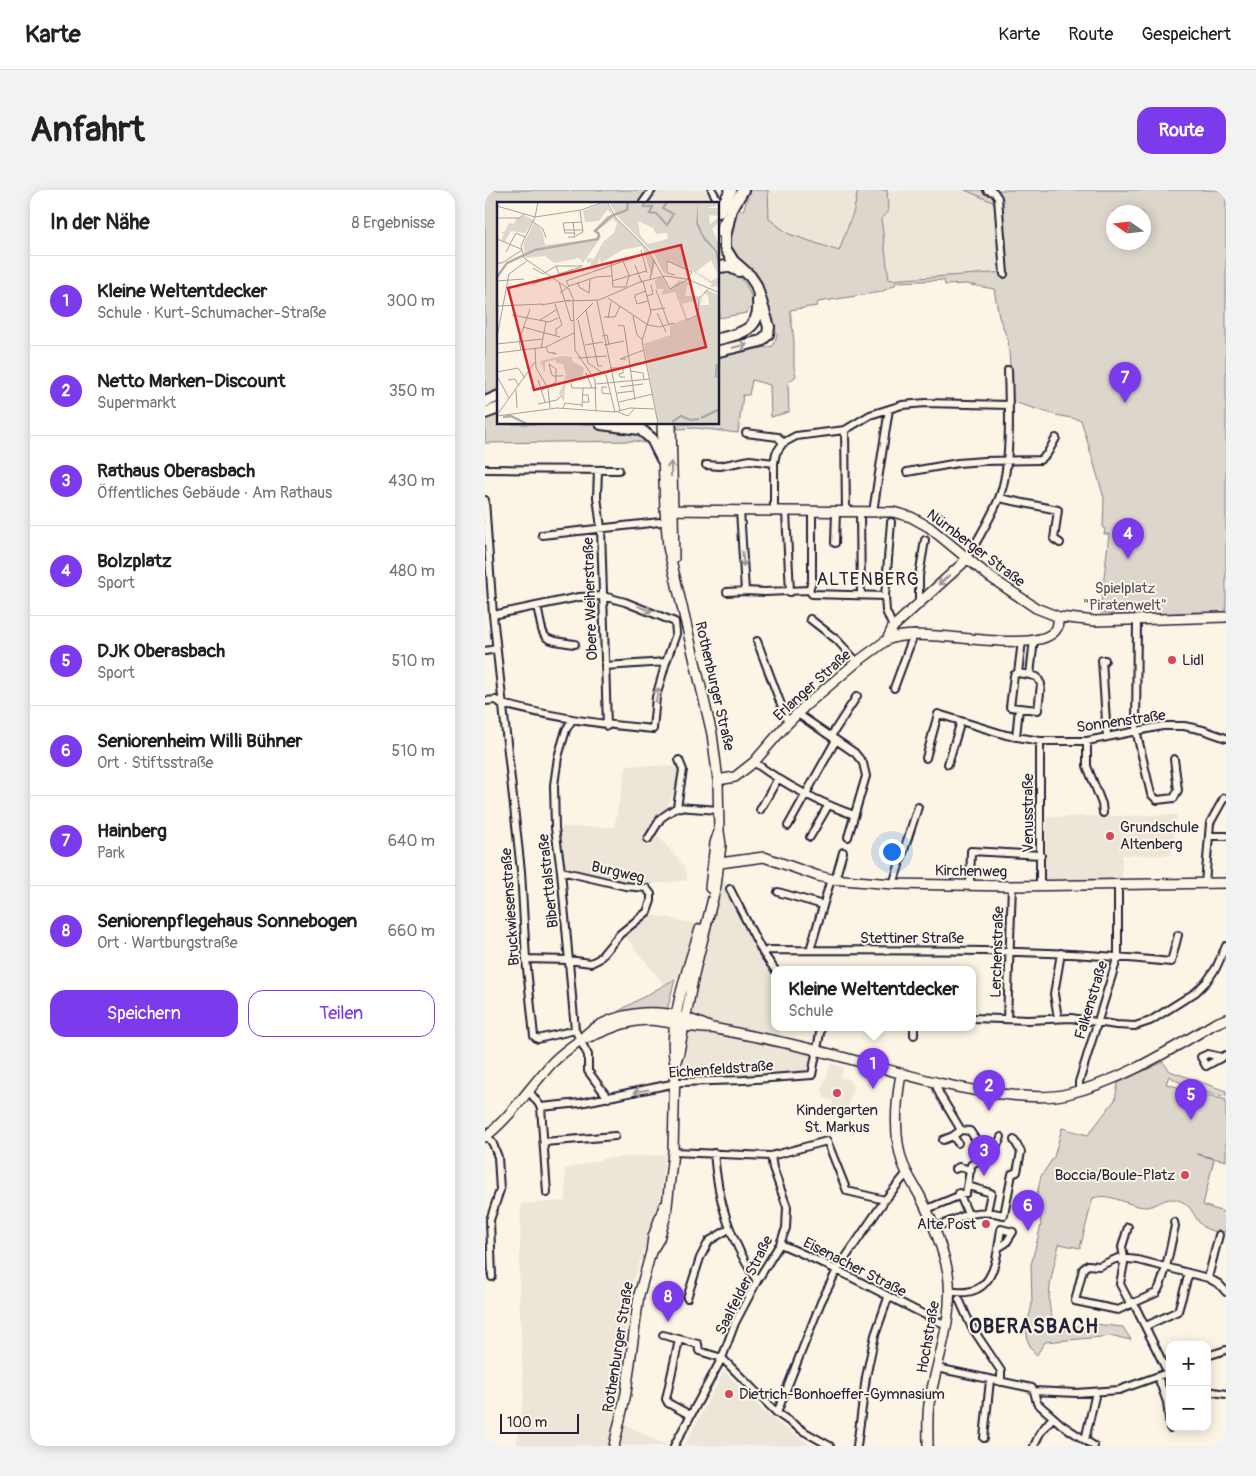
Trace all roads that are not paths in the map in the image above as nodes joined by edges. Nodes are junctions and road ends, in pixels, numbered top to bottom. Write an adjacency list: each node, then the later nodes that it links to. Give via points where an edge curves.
1 (652, 190): 6 (street)
2 (712, 190): 7 (street)
3 (731, 190): 8 (main road)
4 (743, 190): 8 (main road)
5 (987, 190): 11 (street, via 999,198)
6 (643, 202)
7 (719, 202)
8 (721, 206): 9 (street); 13 (main road, one-way to 8, via 761,341 768,334 769,327 756,285 725,248)
9 (720, 219)
10 (720, 267): 12 (main road, via 729,266 742,272 753,284 758,300 753,324 738,335)
11 (1004, 274)
12 (720, 339)
13 (720, 351)
14 (1008, 370): 17 (street)
15 (497, 397): 16 (main road)
16 (485, 402)
17 (1009, 405): 19 (street, via 921,403); 29 (street)
18 (497, 409): 20 (main road)
19 (889, 409): 24 (street); 45 (street)
20 (485, 413)
21 (609, 425): 28 (main road, via 640,429 649,436)
22 (662, 425): 28 (street, Rothenburger Straße)
23 (671, 425): 38 (street, Rothenburger Straße, one-way to 23)
24 (845, 430): 27 (street, via 796,436); 44 (street)
25 (746, 433): 27 (street, via 778,437)
26 (1056, 438): 29 (street, via 1040,460)
27 (783, 443): 30 (street)
28 (662, 459): 38 (street, Rothenburger Straße)
29 (1007, 460): 35 (street, via 958,463); 36 (street)
30 (774, 463): 31 (street, via 750,460 720,466); 40 (street)
31 (705, 465)
32 (485, 469): 34 (street)
33 (619, 470): 34 (street)
34 (598, 471): 49 (street, Obere Weiherstraße)
35 (907, 472)
36 (999, 498): 54 (street, via 1058,510 1054,539); 55 (street)
37 (485, 500): 50 (street, Bruckwiesenstraße)
38 (669, 510): 39 (street, Nürnberger Straße); 47 (street, Rothenburger Straße)
39 (740, 510): 40 (street, Nürnberger Straße); 58 (street, one-way to 58)
40 (774, 512): 41 (street, Nürnberger Straße)
41 (786, 512): 42 (street, Nürnberger Straße); 60 (street)
42 (812, 512): 43 (street, Nürnberger Straße); 57 (street, via 812,581)
43 (836, 512): 44 (street, Nürnberger Straße); 53 (street)
44 (846, 512): 46 (street, Nürnberger Straße)
45 (873, 512): 46 (street, Nürnberger Straße); 55 (street, Nürnberger Straße, via 893,512 911,517)
46 (860, 513): 61 (street)
47 (669, 520): 49 (street); 108 (street, Rothenburger Straße, via 668,547 708,711)
48 (891, 522): 63 (street)
49 (601, 528): 51 (street); 62 (street, Obere Weiherstraße)
50 (486, 532): 56 (street, Bruckwiesenstraße)
51 (542, 535)
52 (925, 540): 64 (street)
53 (835, 543)
54 (1059, 543)
55 (966, 557): 64 (street, one-way to 64); 67 (street, Nürnberger Straße, via 1025,602)
56 (489, 589): 66 (street, Bruckwiesenstraße)
57 (809, 590): 60 (street); 61 (street, via 812,594)
58 (745, 591): 59 (street); 60 (street)
59 (727, 592)
60 (789, 592)
61 (861, 595): 63 (street)
62 (603, 596): 65 (street, via 579,597); 81 (street, one-way to 81, via 675,622 676,634); 83 (street, Obere Weiherstraße)
63 (885, 596): 71 (street, via 886,611)
64 (919, 601): 71 (street)
65 (537, 606): 66 (street); 77 (street, via 543,636)
66 (493, 615): 78 (street, Bruckwiesenstraße)
67 (1059, 617): 70 (street, Nürnberger Straße, via 1095,621); 73 (street, via 1057,628 1048,636)
68 (1226, 617): 70 (street, Nürnberger Straße)
69 (810, 619): 82 (street, via 837,640)
70 (1137, 620): 96 (street)
71 (893, 626): 74 (street)
72 (914, 634): 74 (street, via 896,635); 76 (street); 86 (street)
73 (1034, 639): 76 (street); 85 (street)
74 (887, 640): 82 (street, Erlanger Straße)
75 (757, 641): 94 (street)
76 (1022, 641): 84 (street)
77 (575, 644)
78 (496, 649): 79 (street); 89 (street, Bruckwiesenstraße)
79 (485, 651)
80 (1105, 660): 98 (street, via 1102,660)
81 (666, 662): 83 (street); 95 (street, one-way to 81, via 653,730 656,697)
82 (857, 662): 91 (street, Erlanger Straße)
83 (605, 666): 95 (street, Obere Weiherstraße)
84 (1018, 673): 85 (street); 90 (street, via 1014,675 1010,707)
85 (1030, 674): 90 (street, via 1041,684 1038,710)
86 (894, 688)
87 (857, 696): 99 (street)
88 (485, 701): 89 (street, via 496,700)
89 (502, 704): 92 (street); 148 (street, Bruckwiesenstraße, via 521,871)
90 (1019, 708): 97 (street)
91 (798, 714): 94 (street, Erlanger Straße); 99 (street)
92 (572, 720): 95 (street); 129 (street, Biberttalstraße, via 558,757 554,785)
93 (961, 722): 97 (street, Sonnenstraße); 103 (street, Sonnenstraße, via 938,714); 107 (street)
94 (788, 723): 106 (street, Erlanger Straße)
95 (607, 726)
96 (1136, 730): 98 (street, Sonnenstraße); 100 (street, Sonnenstraße, via 1184,726); 104 (street, via 1151,794 1157,800 1174,798 1178,790)
97 (1016, 737): 101 (street, Sonnenstraße)
98 (1107, 737): 102 (street, Sonnenstraße)
99 (834, 738): 110 (street); 118 (street, via 863,763 866,776)
100 (1226, 738)
101 (1040, 741): 102 (street, Sonnenstraße); 127 (street, Venusstraße)
102 (1087, 741): 117 (street, via 1087,766)
103 (926, 758)
104 (1174, 759)
105 (679, 760): 113 (street, via 683,770)
106 (754, 762): 108 (street, Erlanger Straße, via 735,777); 109 (street)
107 (948, 764)
108 (718, 780): 115 (street, Rothenburger Straße)
109 (777, 780): 110 (street); 116 (street)
110 (805, 795): 112 (street); 119 (street)
111 (1226, 798): 121 (street, via 1210,823)
112 (829, 806): 118 (street); 123 (street)
113 (677, 807): 115 (street); 125 (street, via 661,818)
114 (918, 807): 132 (street)
115 (719, 810): 120 (street, Rothenburger Straße)
116 (760, 810)
117 (1103, 813)
118 (854, 815): 124 (street)
119 (787, 826)
120 (719, 831): 128 (street, Rothenburger Straße); 155 (street, Rothenburger Straße, via 705,911 688,966)
121 (1209, 836): 122 (street); 133 (street)
122 (1226, 836)
123 (811, 837)
124 (848, 837)
125 (648, 839)
126 (843, 852): 130 (street)
127 (1041, 854): 134 (street, via 971,851); 135 (street, Venusstraße)
128 (720, 863): 130 (street, Kirchenweg, via 764,857); 155 (street, Rothenburger Straße)
129 (561, 871): 149 (street, Biberttalstraße); 149 (street, Burgweg, via 646,888 651,894 647,912 620,934 599,959 591,963)
130 (833, 880): 132 (street, Kirchenweg); 140 (street)
131 (1226, 883): 133 (street, Kirchenweg)
132 (893, 884): 134 (street, Kirchenweg)
133 (1205, 884): 136 (street, Kirchenweg)
134 (969, 885): 137 (street, Kirchenweg)
135 (1040, 885): 136 (street, Kirchenweg); 137 (street, Kirchenweg)
136 (1118, 885): 147 (street, Falkenstraße)
137 (1013, 886): 145 (street, Lerchenstraße)
138 (730, 889): 144 (street)
139 (779, 892): 140 (street)
140 (823, 905): 143 (street)
141 (1178, 935): 147 (street, Stettiner Straße, via 1171,962)
142 (1226, 946): 156 (street, via 1207,981 1170,1010 1133,1026)
143 (810, 950): 144 (street, Stettiner Straße); 145 (street, Stettiner Straße)
144 (763, 952): 150 (street)
145 (1009, 952): 146 (street, Stettiner Straße); 153 (street, Lerchenstraße)
146 (1061, 953): 147 (street, Stettiner Straße); 152 (street, via 1054,994)
147 (1118, 956): 156 (street, Falkenstraße)
148 (526, 959): 149 (street); 157 (street, Bruckwiesenstraße, via 534,1036 537,1039)
149 (568, 960): 157 (street, Biberttalstraße)
150 (772, 966)
151 (976, 1018): 153 (street)
152 (1058, 1018): 153 (street); 156 (street)
153 (1007, 1019)
154 (1226, 1019): 166 (street, via 1136,1069)
155 (680, 1021): 161 (street, via 627,1022); 162 (street, via 700,1029 712,1028); 165 (street, Rothenburger Straße, via 672,1051 675,1064)
156 (1098, 1022): 166 (street, Falkenstraße)
157 (575, 1030): 161 (street, Biberttalstraße)
158 (820, 1031): 162 (street)
159 (914, 1031): 160 (street)
160 (914, 1035)
161 (580, 1040): 167 (street, via 553,1062); 168 (street, via 588,1055 588,1071)
162 (816, 1050): 163 (street); 165 (street, Eichenfeldstraße, via 812,1075)
163 (901, 1074): 164 (street); 185 (street, Hochstraße, via 897,1128)
164 (935, 1083): 166 (street, via 1025,1096 1059,1095); 170 (street)
165 (673, 1084): 168 (street, Eichenfeldstraße, one-way to 168); 179 (street, Rothenburger Straße)
166 (1079, 1090)
167 (529, 1091): 169 (street); 171 (street)
168 (608, 1098): 169 (street, Eichenfeldstraße)
169 (541, 1107): 177 (street)
170 (961, 1130): 173 (street); 181 (street, via 970,1131)
171 (486, 1136): 194 (street, via 498,1157 499,1190)
172 (615, 1136): 177 (street)
173 (953, 1136): 175 (street); 178 (street)
174 (1001, 1137): 181 (street, via 999,1145)
175 (943, 1140)
176 (1014, 1140): 193 (street, via 1021,1152)
177 (544, 1142): 187 (street)
178 (958, 1143)
179 (673, 1152): 180 (street); 239 (street, Rothenburger Straße, via 666,1202 653,1237 639,1295 626,1393)
180 (714, 1153): 182 (street); 198 (street, via 715,1174)
181 (987, 1155): 184 (street, via 971,1165)
182 (771, 1156): 189 (street, via 827,1141 847,1191); 201 (street, Saalfelder Straße, via 787,1208 787,1228)
183 (955, 1169): 184 (street)
184 (971, 1170): 186 (street)
185 (907, 1173): 189 (street); 190 (street, Hochstraße)
186 (968, 1186): 188 (street, via 966,1193); 191 (street, via 991,1193)
187 (547, 1193)
188 (959, 1194): 190 (street); 192 (street)
189 (885, 1200): 205 (street)
190 (927, 1209): 197 (street, Hochstraße)
191 (987, 1212): 192 (street); 193 (street)
192 (968, 1214): 197 (street)
193 (1004, 1216): 199 (street)
194 (488, 1217): 207 (street)
195 (1174, 1222): 204 (street)
196 (1128, 1227): 203 (street)
197 (934, 1228): 210 (street, Hochstraße, via 948,1272)
198 (729, 1229): 209 (street); 212 (street, via 709,1240)
199 (1001, 1229): 202 (street); 202 (street, via 1013,1232 1007,1243)
200 (1219, 1235): 208 (street)
201 (779, 1244): 205 (street, Eisenacher Straße); 209 (street, Saalfelder Straße)
202 (998, 1248): 210 (street, via 988,1282 967,1292)
203 (1121, 1258): 204 (street); 215 (street, via 1124,1262 1120,1284 1129,1301); 215 (street, via 1083,1269 1075,1301 1118,1310)
204 (1165, 1268): 206 (street); 215 (street, via 1160,1289)
205 (837, 1270): 213 (street, Eisenacher Straße); 234 (street)
206 (1189, 1273): 208 (street); 217 (street, via 1178,1311)
207 (492, 1277)
208 (1208, 1278): 211 (street)
209 (757, 1281): 222 (street, Saalfelder Straße)
210 (949, 1291): 216 (street, Hochstraße)
211 (1226, 1292)
212 (687, 1298)
213 (888, 1298): 216 (street, Eisenacher Straße); 242 (street, via 875,1335 866,1377)
214 (959, 1299): 228 (street, via 971,1326 1001,1371)
215 (1133, 1302): 217 (street)
216 (946, 1325): 224 (street, Hochstraße)
217 (1146, 1326): 223 (street)
218 (663, 1335): 219 (street)
219 (679, 1340): 222 (street, via 698,1344 699,1351); 235 (street, via 666,1398 668,1404)
220 (1226, 1350): 221 (street)
221 (1211, 1355)
222 (721, 1358): 234 (street); 235 (street, Saalfelder Straße)
223 (1166, 1367)
224 (937, 1368): 227 (street); 243 (street, Hochstraße, via 929,1406)
225 (1166, 1374): 226 (street)
226 (1158, 1377): 230 (street, via 1124,1389); 233 (street)
227 (990, 1380): 228 (street); 237 (street)
228 (1001, 1382): 229 (street)
229 (1034, 1391): 230 (street); 236 (street, via 1037,1403)
230 (1096, 1392): 238 (street)
231 (1211, 1392): 232 (street)
232 (1226, 1394)
233 (1166, 1397)
234 (777, 1413): 241 (street)
235 (690, 1415): 240 (street, Saalfelder Straße)
236 (1053, 1417): 238 (street); 244 (street)
237 (984, 1438)
238 (1085, 1440): 245 (street)
239 (614, 1446)
240 (674, 1446)
241 (830, 1446)
242 (857, 1446)
243 (928, 1446)
244 (1034, 1446)
245 (1094, 1446)

